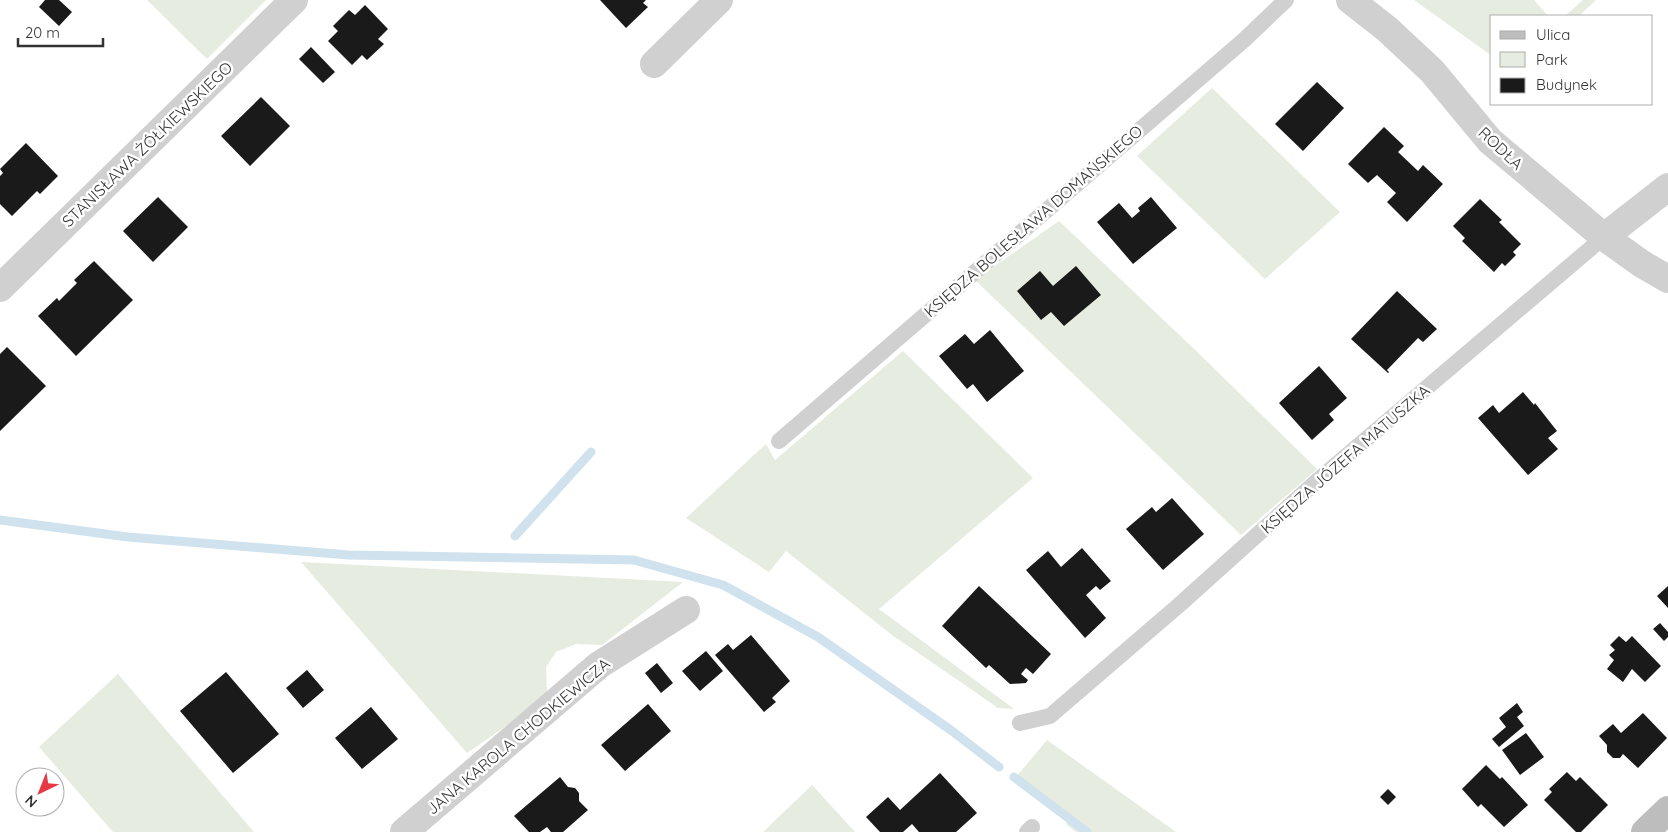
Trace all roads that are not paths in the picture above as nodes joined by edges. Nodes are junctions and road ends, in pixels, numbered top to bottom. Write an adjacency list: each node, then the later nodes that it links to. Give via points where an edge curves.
1 (294, 0): 9 (street, STANISŁAWA ŻÓŁKIEWSKIEGO)
2 (719, 0): 5 (street)
3 (1286, 0): 10 (lane, KSIĘDZA BOLESŁAWA DOMAŃSKIEGO, via 1244,40)
4 (1350, 0): 7 (street, RODŁA, via 1432,71 1490,141)
5 (654, 64)
6 (1668, 187): 7 (street, KSIĘDZA JÓZEFA MATUSZKA)
7 (1604, 237): 8 (street, RODŁA); 12 (lane, KSIĘDZA JÓZEFA MATUSZKA, via 1318,480 1050,716)
8 (1668, 279)
9 (0, 288)
10 (779, 441)
11 (686, 610): 14 (street, JANA KAROLA CHODKIEWICZA, via 599,665)
12 (1020, 723)
13 (1668, 810): 15 (street)
14 (404, 832)
15 (1645, 832)

